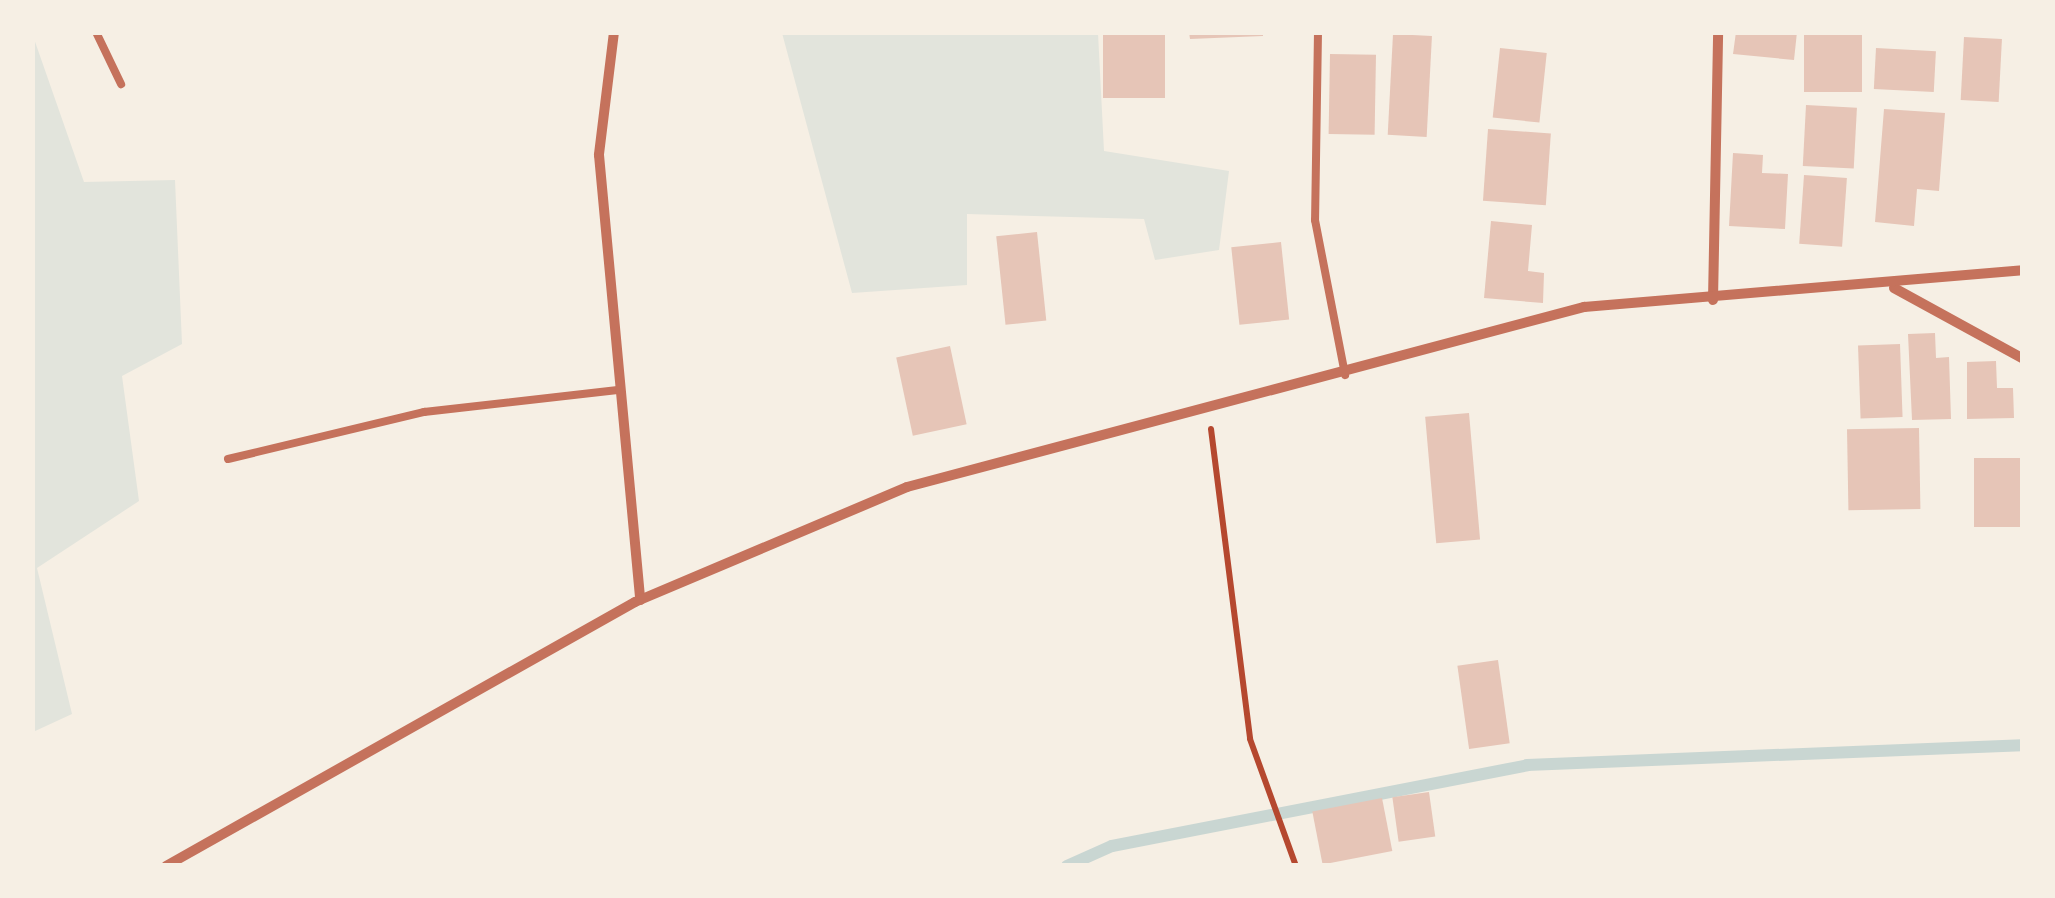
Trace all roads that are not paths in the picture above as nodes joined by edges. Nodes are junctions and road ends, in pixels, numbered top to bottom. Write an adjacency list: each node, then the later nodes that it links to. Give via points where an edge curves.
1 (96, 32): 5 (lane)
2 (614, 32): 11 (street, via 598,156)
3 (1318, 32): 10 (lane, via 1315,220)
4 (1718, 32): 8 (street)
5 (121, 84)
6 (2022, 270): 7 (street)
7 (1893, 287): 8 (street); 9 (street)
8 (1713, 300): 10 (street, via 1584,307)
9 (2022, 358)
10 (1345, 375): 13 (street, via 907,487)
11 (618, 390): 12 (lane, via 438,409); 13 (street)
12 (228, 459)
13 (640, 600): 14 (street)
14 (166, 866)

